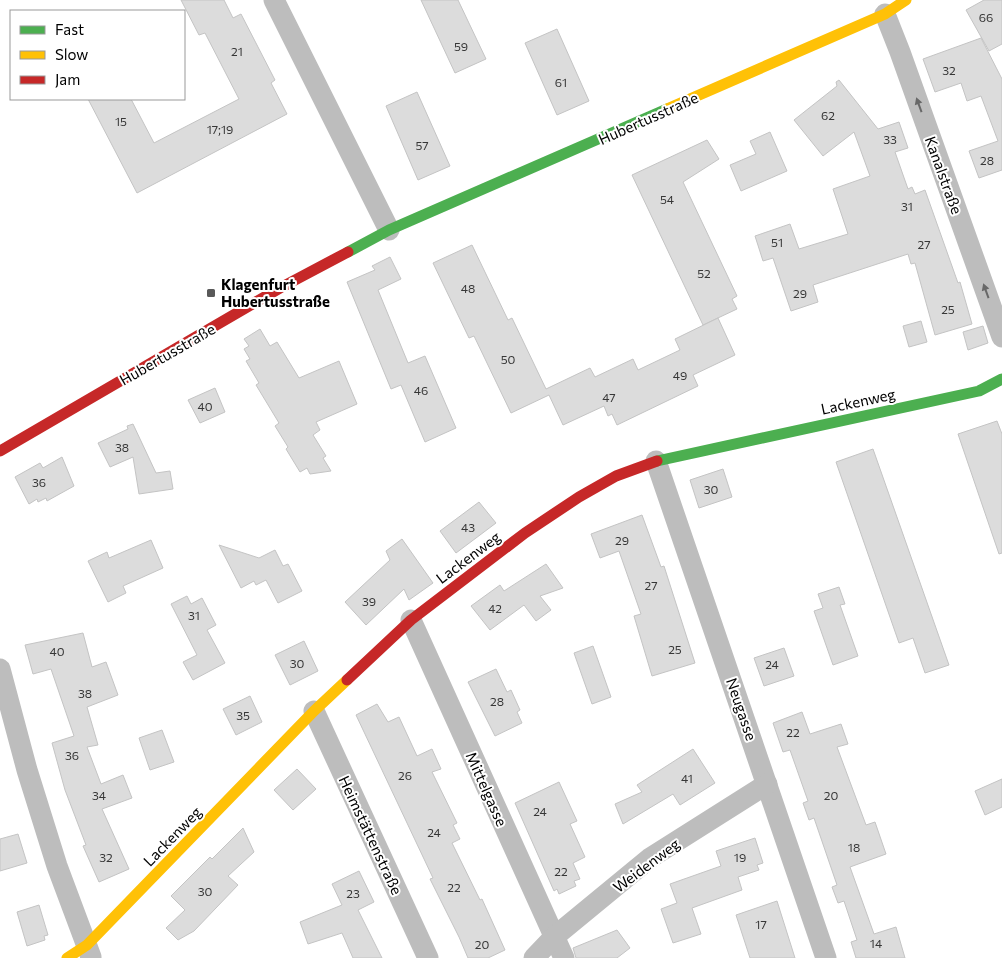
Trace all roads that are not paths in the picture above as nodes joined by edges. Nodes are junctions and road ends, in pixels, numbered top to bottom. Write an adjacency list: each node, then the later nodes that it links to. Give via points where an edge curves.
1 (274, 0): 4 (street)
2 (906, 0): 3 (street, Hubertusstraße)
3 (885, 14): 4 (street, Hubertusstraße); 5 (street, Kanalstraße, one-way to 3)
4 (389, 230): 7 (street, Hubertusstraße, via 280,288)
5 (1002, 337)
6 (1002, 379): 8 (street, Lackenweg, via 979,391)
7 (0, 451)
8 (656, 460): 9 (street, Lackenweg, via 616,476 578,497); 12 (street, Neugasse)
9 (411, 620): 11 (street, Lackenweg); 13 (street, Mittelgasse)
10 (0, 669): 14 (street, via 57,866)
11 (314, 711): 14 (street, Lackenweg); 16 (street, Heimstättenstraße)
12 (767, 784): 13 (street, Weidenweg, via 650,858); 19 (street, Neugasse)
13 (554, 937): 17 (street, Weidenweg); 18 (street, Mittelgasse)
14 (89, 952): 15 (street, Lackenweg)
15 (68, 958)
16 (428, 958)
17 (534, 958)
18 (564, 958)
19 (826, 958)

